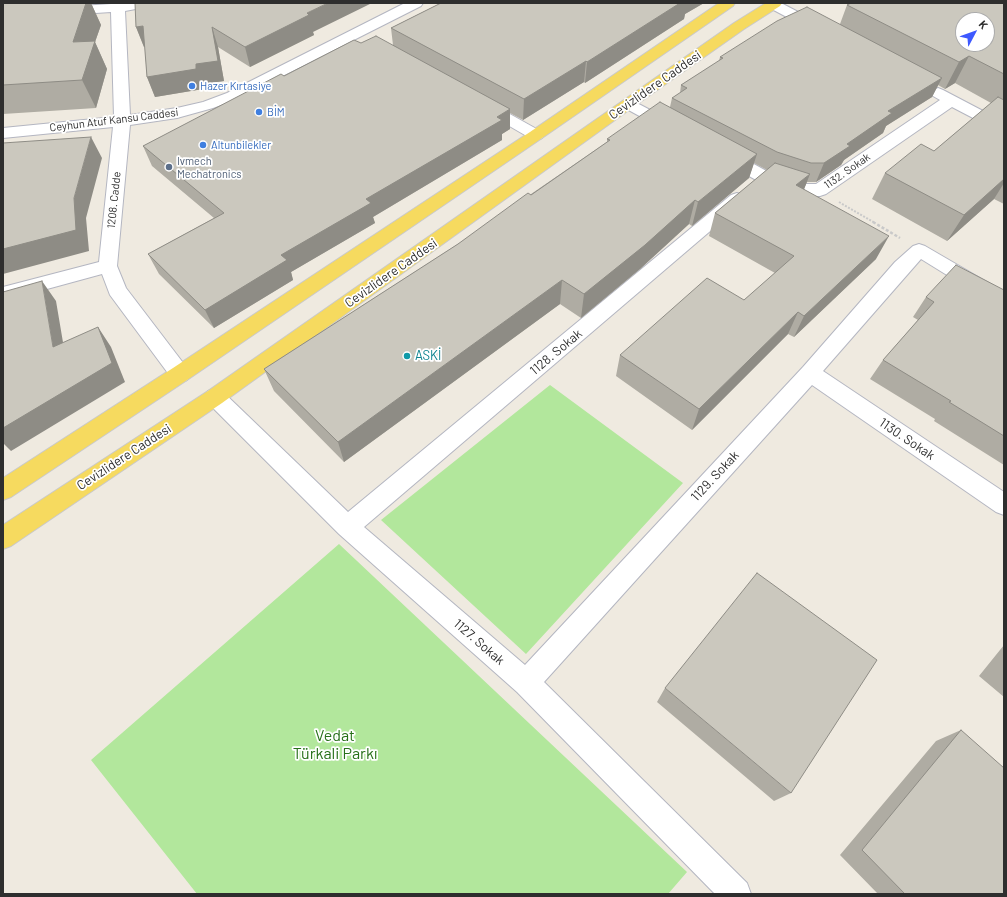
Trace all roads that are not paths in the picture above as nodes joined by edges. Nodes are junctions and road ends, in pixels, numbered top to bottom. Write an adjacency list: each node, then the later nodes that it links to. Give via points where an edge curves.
1 (147, 3): 5 (street)
2 (416, 3): 8 (street, Ceyhun Atuf Kansu Caddesi)
3 (728, 3): 18 (main road, Cevizlidere Caddesi)
4 (777, 3): 7 (street); 13 (main road, Cevizlidere Caddesi, via 738,26)
5 (118, 6): 6 (street); 14 (street, 1208. Cadde)
6 (49, 12)
7 (828, 34)
8 (355, 35): 9 (street); 14 (street, Ceyhun Atuf Kansu Caddesi, via 232,96 177,113)
9 (368, 43)
10 (923, 85): 12 (street)
11 (473, 100): 18 (street)
12 (951, 100): 15 (street); 20 (street, 1132. Sokak, via 820,190 802,190)
13 (628, 104): 17 (street); 26 (main road, Cevizlidere Caddesi)
14 (122, 121): 16 (street, Ceyhun Atuf Kansu Caddesi); 21 (street, 1208. Cadde)
15 (1004, 128)
16 (3, 132)
17 (682, 133)
18 (536, 135): 25 (main road, Cevizlidere Caddesi)
19 (709, 148): 20 (street, 1132. Sokak)
20 (764, 177): 29 (street, 1128. Sokak)
21 (108, 266): 22 (street); 25 (street, 1208. Cadde, via 117,290)
22 (3, 294)
23 (1004, 301): 24 (street, 1129. Sokak, via 919,250 902,266)
24 (810, 373): 28 (street, 1130. Sokak); 31 (street, 1129. Sokak)
25 (180, 374): 27 (main road, Cevizlidere Caddesi)
26 (215, 397): 29 (street, 1127. Sokak); 30 (main road, Cevizlidere Caddesi)
27 (3, 490)
28 (1004, 505)
29 (347, 527): 31 (street, 1127. Sokak)
30 (3, 538)
31 (526, 683): 32 (street, 1127. Sokak)
32 (736, 894)

